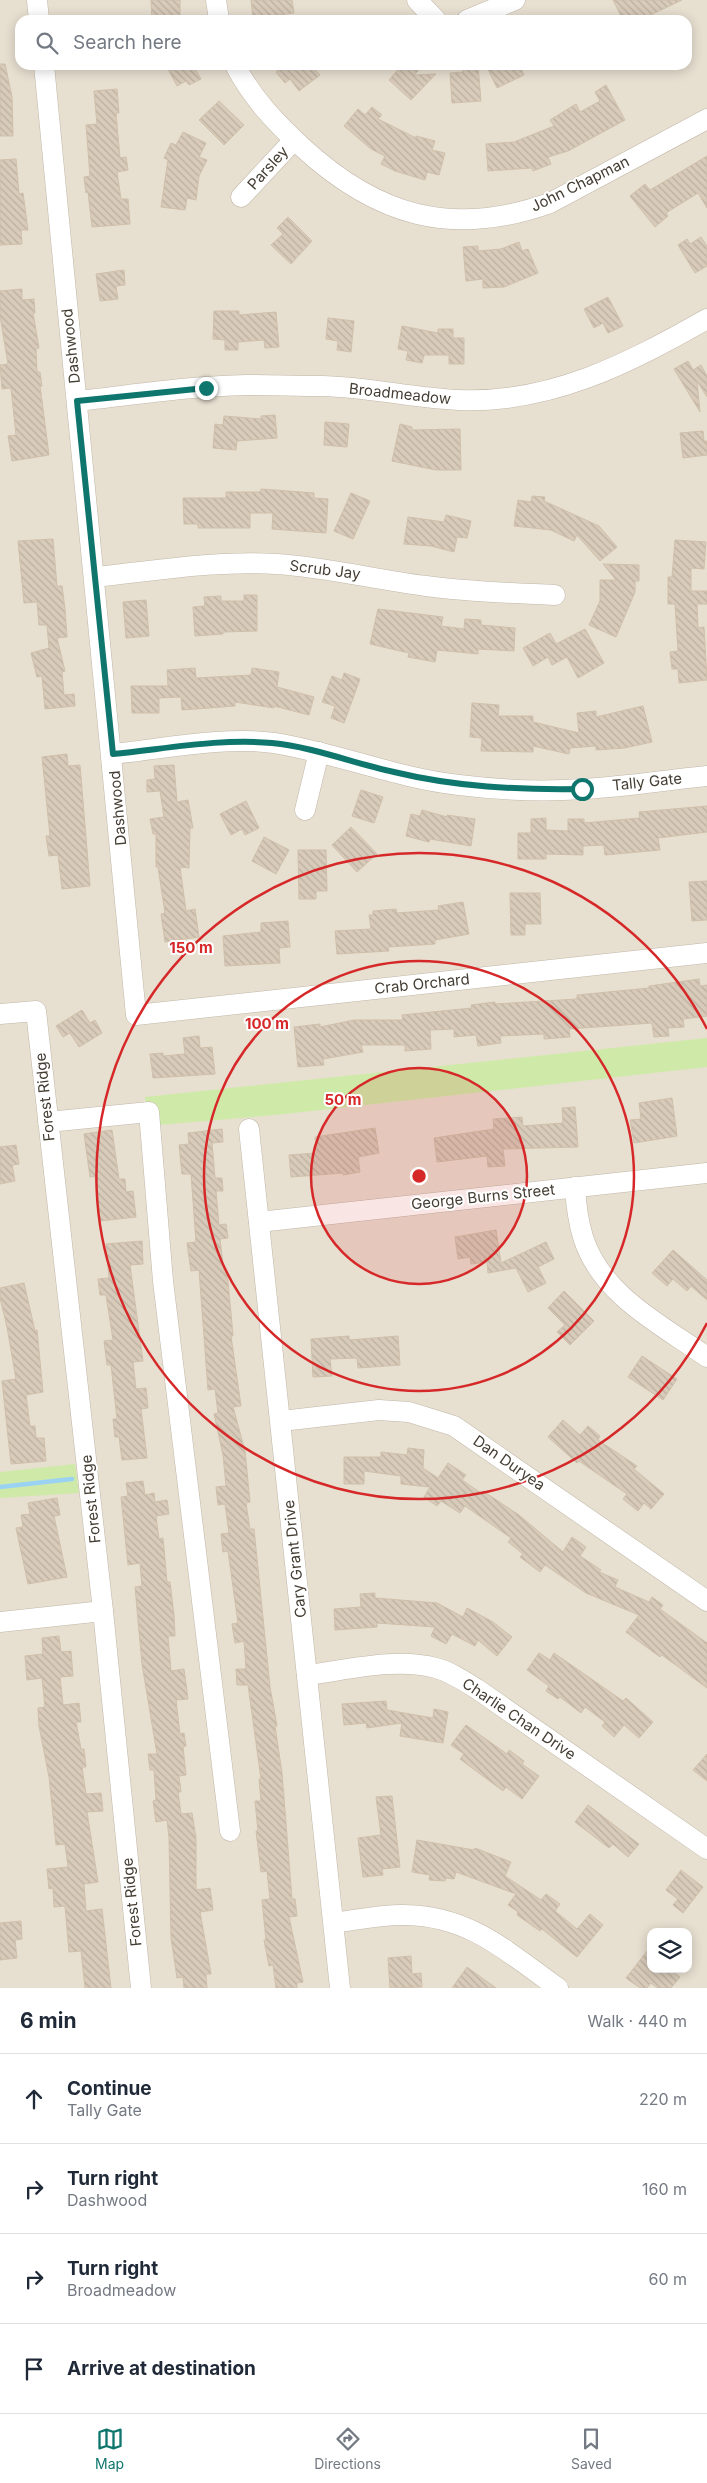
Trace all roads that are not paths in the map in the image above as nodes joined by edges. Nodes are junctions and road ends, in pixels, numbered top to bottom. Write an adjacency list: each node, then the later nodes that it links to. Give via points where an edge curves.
1 (37, 0): 5 (street)
2 (216, 0): 6 (street)
3 (417, 0): 7 (street)
4 (515, 0): 8 (street)
5 (38, 15)
6 (218, 15)
7 (431, 15)
8 (479, 15)
9 (44, 70): 15 (street, Dashwood)
10 (238, 70): 12 (street, John Chapman, via 270,118)
11 (707, 119): 12 (street, John Chapman, via 550,203 484,219 438,218 373,199 334,176)
12 (294, 140): 13 (street, Parsley)
13 (241, 197)
14 (707, 319): 15 (street, Broadmeadow, via 614,369 543,391 502,398 420,398 326,386 246,385)
15 (77, 401): 16 (street, Dashwood)
16 (95, 577): 17 (street, Scrub Jay, via 231,564 276,564 349,572 424,586); 19 (street, Dashwood)
17 (555, 595)
18 (319, 752): 19 (street, Tally Gate, via 273,743 245,742); 20 (street, Tally Gate, via 456,785 520,790 582,789); 21 (street)
19 (113, 754): 24 (street, Dashwood)
20 (707, 776)
21 (305, 810)
22 (707, 954): 24 (street, Crab Orchard)
23 (0, 1014): 25 (street, Forest Ridge, via 36,1010)
24 (136, 1015)
25 (48, 1122): 33 (street, Forest Ridge); 36 (street, via 149,1112 163,1281)
26 (250, 1130): 29 (street, Cary Grant Drive)
27 (707, 1172): 28 (street, George Burns Street)
28 (575, 1188): 29 (street, George Burns Street); 30 (street, via 582,1236 605,1278 630,1303)
29 (259, 1222): 31 (street, Cary Grant Drive)
30 (707, 1357)
31 (281, 1421): 32 (street, Dan Duryea, via 379,1410 409,1412 454,1426); 35 (street, Cary Grant Drive)
32 (707, 1601)
33 (103, 1611): 34 (street); 39 (street, Forest Ridge)
34 (0, 1622)
35 (307, 1675): 37 (street, Charlie Chan Drive, via 387,1665 417,1664 438,1668 477,1689); 38 (street, Cary Grant Drive)
36 (230, 1832)
37 (707, 1849)
38 (334, 1923): 40 (street, Cary Grant Drive); 41 (street, via 404,1915 450,1921 479,1932)
39 (141, 1988)
40 (340, 1988)
41 (558, 1988)

